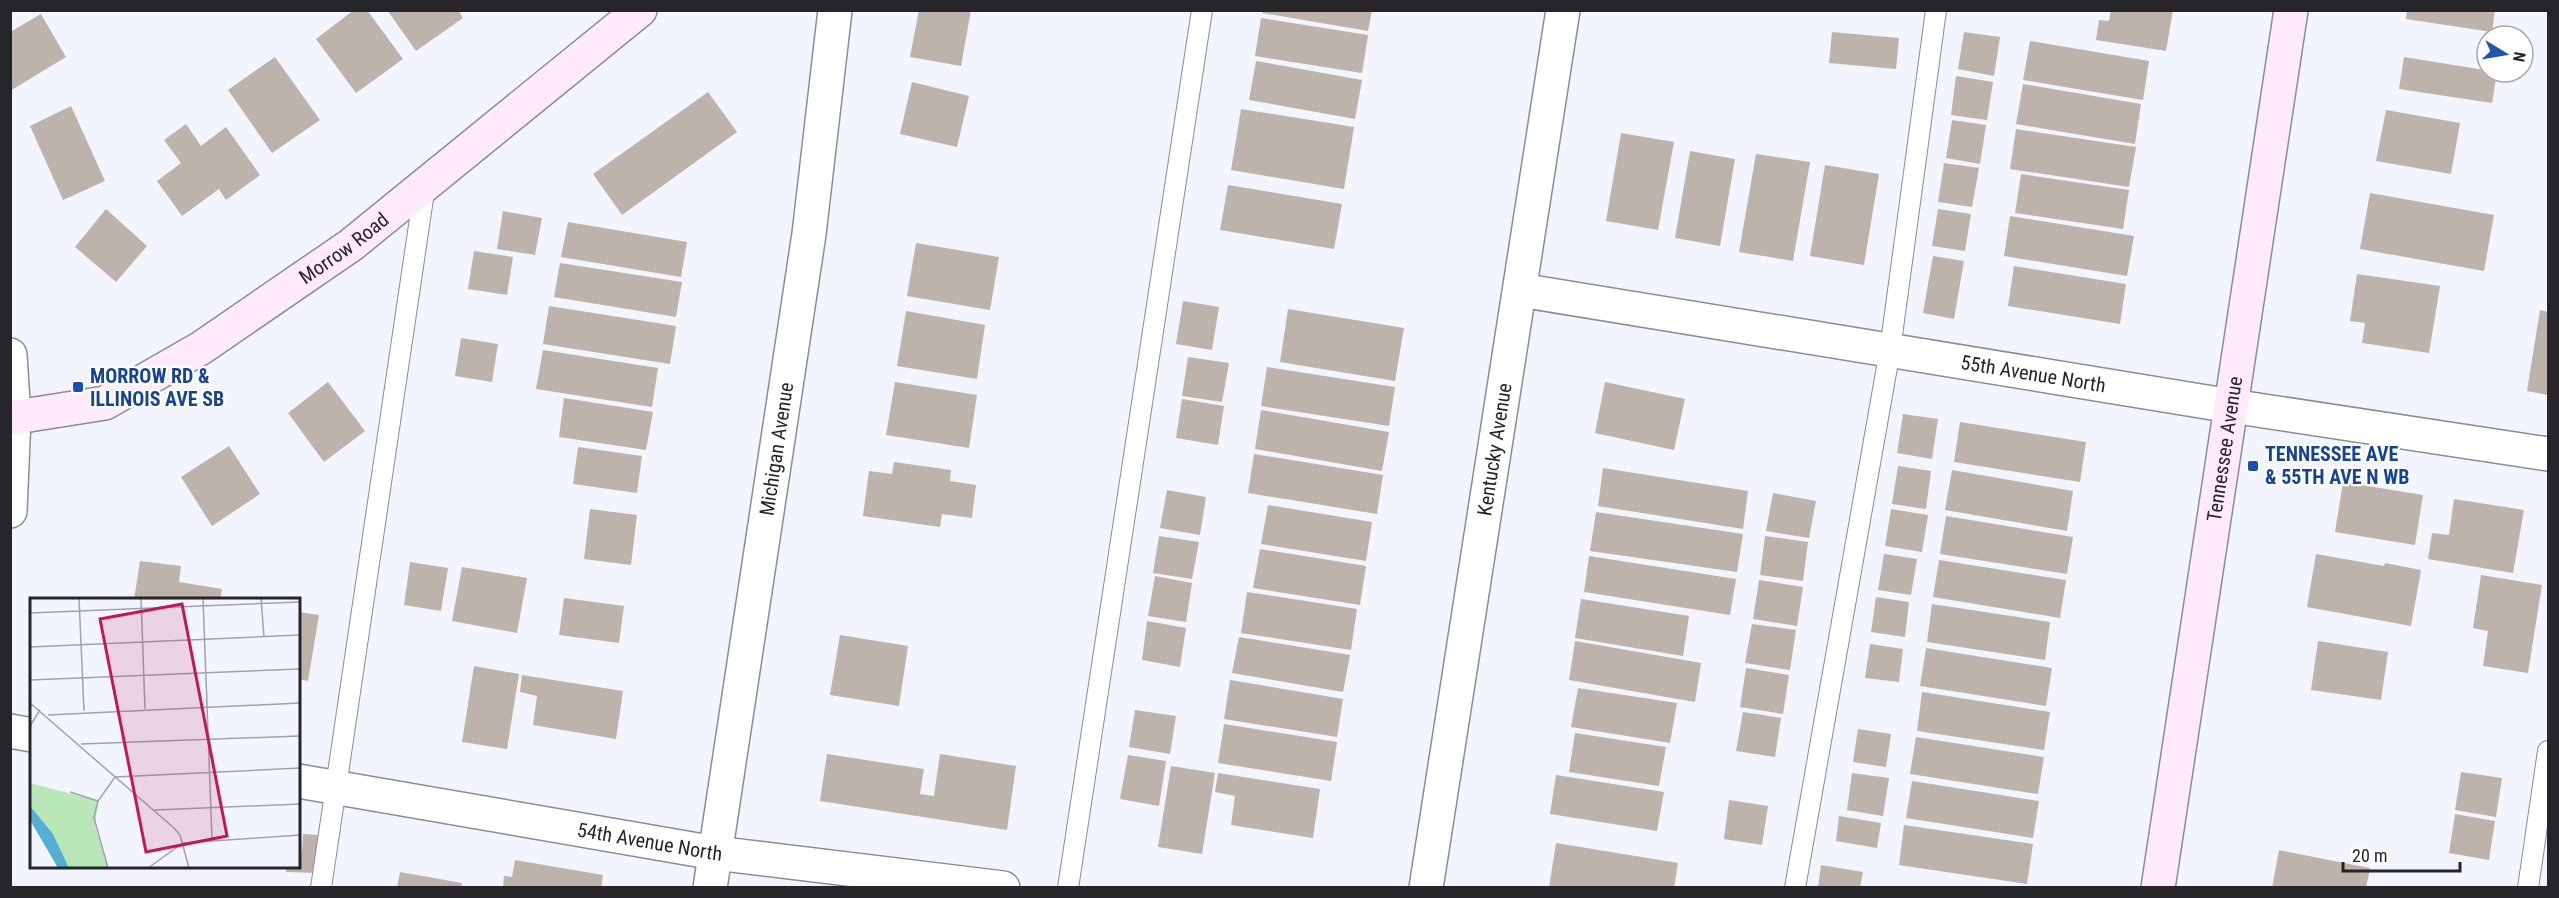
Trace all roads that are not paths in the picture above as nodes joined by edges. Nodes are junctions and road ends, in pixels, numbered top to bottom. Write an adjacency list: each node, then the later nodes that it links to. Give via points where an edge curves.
1 (640, 10): 7 (street, Morrow Road)
2 (835, 10): 20 (street, Michigan Avenue, via 808,234)
3 (1202, 10): 24 (lane)
4 (1563, 10): 8 (street, Kentucky Avenue)
5 (1936, 10): 9 (lane)
6 (2291, 10): 11 (street, Tennessee Avenue)
7 (425, 185): 12 (street, Morrow Road, via 351,245 201,348 105,403); 19 (lane)
8 (1520, 290): 9 (street, 55th Avenue North); 25 (street, Kentucky Avenue)
9 (1890, 350): 11 (street, 55th Avenue North); 26 (lane)
10 (10, 355): 12 (street)
11 (2231, 406): 13 (street, 55th Avenue North); 27 (street, Tennessee Avenue)
12 (12, 418): 14 (street)
13 (2548, 454)
14 (10, 512)
15 (10, 731): 16 (street)
16 (30, 735)
17 (2548, 751): 28 (lane)
18 (300, 781): 19 (street, 54th Avenue North)
19 (336, 788): 20 (street, 54th Avenue North); 21 (lane)
20 (715, 854): 22 (street, Michigan Avenue); 23 (street, 54th Avenue North)
21 (321, 888)
22 (710, 888)
23 (1003, 888)
24 (1068, 888)
25 (1426, 888)
26 (1795, 888)
27 (2158, 888)
28 (2528, 888)

